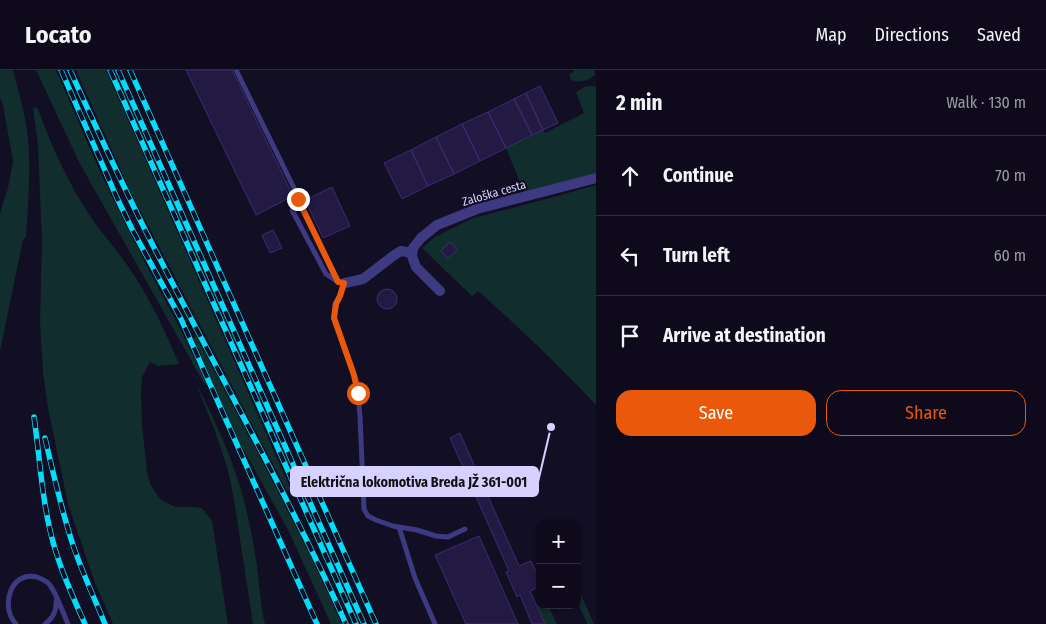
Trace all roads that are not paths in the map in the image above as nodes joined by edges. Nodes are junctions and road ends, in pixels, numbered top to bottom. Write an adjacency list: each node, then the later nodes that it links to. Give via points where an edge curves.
1 (236, 70): 5 (lane)
2 (596, 178): 4 (street, Zaloška cesta, via 477,209 438,225 421,238)
3 (292, 210): 5 (lane, via 326,274)
4 (412, 253): 5 (street, via 401,251 362,279); 6 (street, via 416,267)
5 (341, 283): 7 (lane, via 334,318 358,393 364,509 376,520)
6 (440, 291)
7 (399, 526): 8 (lane, via 442,537); 15 (lane, via 415,578)
8 (464, 529)
9 (55, 596): 10 (lane, via 50,584 43,579 35,576 18,579 7,591 5,608); 13 (lane, via 54,615); 14 (lane)
10 (8, 616): 11 (lane); 12 (lane)
11 (12, 624)
12 (16, 624)
13 (45, 624)
14 (68, 624)
15 (435, 624)

